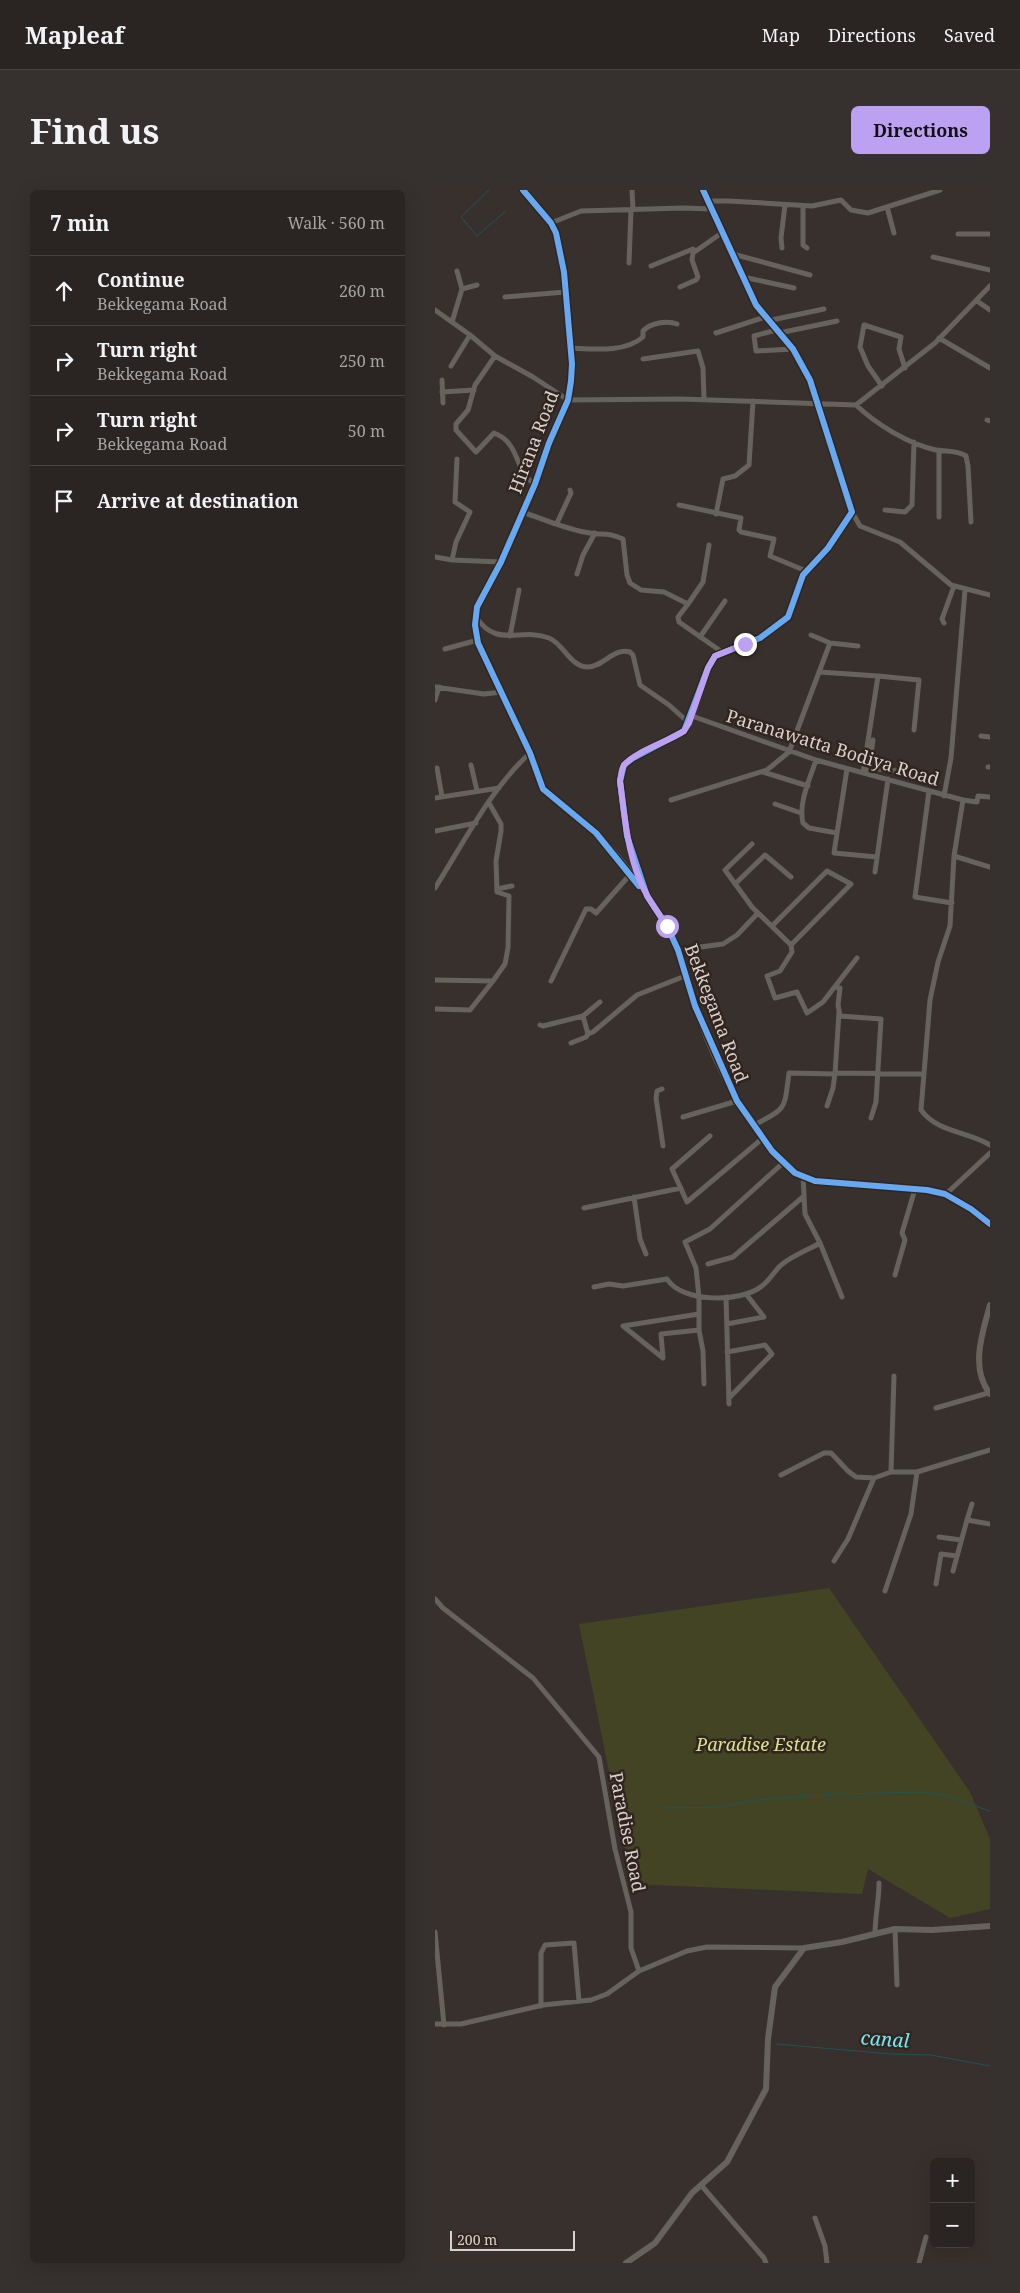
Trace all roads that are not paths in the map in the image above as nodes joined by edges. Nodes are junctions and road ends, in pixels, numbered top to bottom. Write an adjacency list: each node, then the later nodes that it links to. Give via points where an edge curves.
1 (523, 190): 11 (street, Hirana Road)
2 (632, 190): 10 (street)
3 (703, 190): 5 (street)
4 (940, 190): 8 (street)
5 (708, 201): 6 (street); 9 (street)
6 (785, 205): 7 (street); 16 (street)
7 (803, 206): 8 (street, via 841,200 851,210 868,214); 17 (street, via 803,244)
8 (887, 207): 13 (street)
9 (712, 209): 10 (street); 12 (street)
10 (632, 210): 11 (street, via 581,212); 21 (street)
11 (551, 223): 32 (street, Hirana Road, via 556,233)
12 (723, 232): 18 (street); 19 (street)
13 (894, 233)
14 (958, 234): 15 (street)
15 (990, 234)
16 (782, 248)
17 (807, 248)
18 (695, 251): 22 (street, via 693,249); 29 (street, via 692,260 696,280)
19 (733, 254): 25 (street); 26 (street)
20 (933, 257): 23 (street)
21 (629, 263)
22 (651, 266)
23 (990, 270)
24 (457, 271): 31 (street)
25 (810, 275)
26 (743, 277): 30 (street); 38 (street)
27 (477, 286): 31 (street)
28 (990, 286): 34 (street)
29 (679, 287)
30 (794, 288)
31 (462, 289): 40 (street)
32 (565, 292): 33 (street); 46 (street, Hirana Road)
33 (505, 297)
34 (977, 301): 37 (street); 45 (street)
35 (824, 309): 38 (street)
36 (435, 310): 40 (street)
37 (990, 310)
38 (766, 319): 42 (street); 43 (street)
39 (837, 321): 42 (street)
40 (452, 322): 44 (street)
41 (677, 324): 46 (street, via 669,321 646,328 643,337 628,346)
42 (778, 332): 47 (street); 47 (street, via 755,336 756,351)
43 (716, 333)
44 (470, 335): 48 (street); 50 (street)
45 (939, 338): 51 (street); 52 (street)
46 (570, 348): 58 (street, Hirana Road, via 572,364)
47 (793, 350): 61 (street, via 810,380)
48 (495, 356): 55 (street); 58 (street)
49 (643, 359): 57 (street, via 698,351 703,368)
50 (451, 366)
51 (905, 368): 54 (street); 54 (street, via 899,349 901,337 865,325 859,348)
52 (990, 368)
53 (442, 380): 56 (street)
54 (882, 386): 62 (street)
55 (474, 390): 56 (street); 66 (street, via 468,410 455,427 474,454 493,432 499,434 507,440 527,478)
56 (442, 392): 60 (street)
57 (704, 399): 58 (street); 59 (street)
58 (568, 400): 66 (street, Hirana Road)
59 (753, 401): 61 (street); 72 (street, via 749,465 735,476 723,479)
60 (443, 403)
61 (818, 404): 62 (street); 71 (street)
62 (856, 405): 63 (street)
63 (914, 442): 64 (street); 69 (street, via 912,505 908,511)
64 (939, 450): 73 (street); 74 (street, via 966,456)
65 (457, 459): 79 (street, via 455,502 470,512 455,542)
66 (535, 484): 70 (street, Hirana Road)
67 (570, 490): 75 (street)
68 (679, 505): 72 (street)
69 (885, 510)
70 (522, 512): 75 (street); 80 (street, Hirana Road)
71 (852, 512): 81 (street, via 828,548); 83 (street, via 860,526 900,542)
72 (716, 514): 81 (street, via 741,518 741,532 774,539 770,556)
73 (939, 517)
74 (971, 522)
75 (557, 523): 76 (street)
76 (595, 533): 82 (street); 88 (street, via 603,532 623,539 627,575 634,587 664,592)
77 (709, 545): 88 (street, via 703,582)
78 (435, 557): 79 (street)
79 (452, 560): 80 (street)
80 (501, 562): 89 (street, Hirana Road, via 477,607)
81 (806, 571): 98 (street, via 789,617 760,638)
82 (577, 574)
83 (954, 586): 85 (street); 90 (street, via 942,619)
84 (519, 590): 92 (street)
85 (965, 590): 86 (street); 125 (street, via 951,758)
86 (990, 595)
87 (725, 601): 93 (street)
88 (687, 604): 93 (street, via 678,620)
89 (476, 617): 92 (street, via 493,634); 94 (street)
90 (944, 623)
91 (811, 635): 95 (street)
92 (510, 636): 105 (street, via 540,635 552,639 575,662 590,667 619,652 631,652 639,685)
93 (700, 637): 98 (street)
94 (478, 640): 97 (street); 102 (street)
95 (830, 643): 96 (street); 99 (street)
96 (858, 646)
97 (445, 649)
98 (722, 652): 104 (street, Bekkegama Road, via 715,656 708,668)
99 (819, 672): 100 (street); 110 (street)
100 (878, 676): 106 (street, via 919,680); 119 (street)
101 (437, 687): 102 (street, via 484,694); 103 (street)
102 (502, 692): 111 (street)
103 (435, 700)
104 (692, 716): 105 (street, Bekkegama Road); 110 (street, Paranawatta Bodiya Road)
105 (689, 723): 142 (street, Bekkegama Road, via 674,738 633,758 621,772 627,836)
106 (914, 730)
107 (981, 736): 108 (street)
108 (990, 737)
109 (873, 740): 115 (street)
110 (789, 752): 112 (street, Paranawatta Bodiya Road); 118 (street)
111 (530, 753): 122 (street, via 514,767); 143 (street, via 543,789 587,824)
112 (816, 760): 116 (street, Paranawatta Bodiya Road); 121 (street)
113 (471, 765): 124 (street)
114 (437, 768): 126 (street)
115 (869, 768): 117 (street); 119 (street)
116 (847, 769): 119 (street, Paranawatta Bodiya Road); 136 (street)
117 (897, 771)
118 (762, 772): 121 (street); 129 (street)
119 (863, 773): 120 (street, Paranawatta Bodiya Road)
120 (888, 779): 123 (street, Paranawatta Bodiya Road); 139 (street)
121 (808, 786): 133 (street)
122 (499, 788): 124 (street); 131 (street)
123 (929, 791): 125 (street, Paranawatta Bodiya Road); 150 (street, via 915,897)
124 (477, 792): 126 (street)
125 (944, 796): 130 (street, Paranawatta Bodiya Road)
126 (443, 797): 128 (street)
127 (990, 797): 130 (street, via 978,796 977,802)
128 (435, 798)
129 (671, 800)
130 (963, 800): 138 (street)
131 (489, 803): 134 (street); 148 (street, via 501,824 496,861)
132 (775, 804): 133 (street)
133 (801, 813): 136 (street, via 803,823 809,828)
134 (476, 823): 135 (street); 147 (street)
135 (435, 831)
136 (837, 833): 139 (street, via 834,852)
137 (752, 844): 145 (street, via 725,870)
138 (954, 856): 140 (street); 150 (street)
139 (877, 857): 141 (street)
140 (990, 867)
141 (875, 872)
142 (639, 875): 143 (street); 149 (street, Bekkegama Road)
143 (632, 876): 149 (street); 159 (street, via 613,891 596,913 586,909)
144 (791, 877): 145 (street, via 765,855)
145 (735, 884): 151 (street)
146 (512, 886): 148 (street)
147 (435, 888)
148 (497, 889): 158 (street, via 497,892 509,896 508,948 505,964)
149 (647, 896): 154 (street, Bekkegama Road, via 667,926)
150 (952, 903): 169 (street, via 950,926 930,1000)
151 (759, 913): 152 (street); 154 (street, via 723,944)
152 (771, 926): 153 (street); 153 (street, via 827,872 851,884)
153 (791, 945): 160 (street, via 792,952 780,971 767,976 775,998 797,992 807,1013)
154 (677, 950): 156 (street, Bekkegama Road)
155 (857, 958): 160 (street)
156 (685, 976): 166 (street, via 637,996); 172 (street, Bekkegama Road)
157 (435, 980): 158 (street)
158 (493, 981): 162 (street, via 470,1010)
159 (551, 981)
160 (836, 987): 163 (street, via 840,988)
161 (600, 1002): 164 (street)
162 (435, 1009)
163 (839, 1012): 168 (street); 170 (street, via 840,1016 881,1019)
164 (583, 1016): 165 (street); 166 (street)
165 (540, 1025)
166 (588, 1034): 167 (street)
167 (571, 1043)
168 (835, 1074): 170 (street); 173 (street); 176 (street, via 789,1073 784,1107)
169 (923, 1074): 170 (street); 179 (street, via 921,1110 928,1119)
170 (877, 1075): 175 (street, via 876,1102)
171 (662, 1089): 180 (street, via 657,1091 656,1098)
172 (737, 1101): 174 (street); 176 (street, Bekkegama Road)
173 (827, 1106)
174 (683, 1117)
175 (871, 1118)
176 (754, 1125): 178 (street, Bekkegama Road)
177 (710, 1136): 184 (street, via 672,1170)
178 (763, 1138): 182 (street, Bekkegama Road); 184 (street, via 687,1202)
179 (990, 1145)
180 (663, 1146)
181 (990, 1153): 186 (street)
182 (784, 1162): 183 (street, Bekkegama Road); 199 (street, via 710,1228 685,1242 696,1268)
183 (803, 1176): 185 (street, Bekkegama Road, via 815,1181); 187 (street)
184 (681, 1188): 188 (street)
185 (915, 1189): 186 (street, Bekkegama Road); 194 (street, via 902,1233 905,1240)
186 (946, 1194): 190 (street, Bekkegama Road)
187 (804, 1196): 191 (street, via 805,1214); 193 (street, via 733,1257)
188 (635, 1197): 189 (street); 192 (street, via 640,1239)
189 (584, 1208)
190 (990, 1224)
191 (820, 1243): 196 (street, via 781,1264 762,1286); 198 (street)
192 (646, 1254)
193 (708, 1264)
194 (895, 1275)
195 (594, 1287): 199 (street, via 667,1279 671,1286)
196 (745, 1294): 197 (street); 202 (street, via 764,1317)
197 (726, 1297): 199 (street); 202 (street)
198 (842, 1297)
199 (699, 1298): 201 (street)
200 (990, 1305): 207 (street, via 979,1346 979,1369)
201 (699, 1314): 203 (street); 203 (street, via 623,1326 663,1358 661,1334)
202 (727, 1324): 204 (street)
203 (699, 1330): 206 (street)
204 (727, 1352): 204 (street, via 729,1401 772,1354 765,1345)
205 (894, 1376): 210 (street)
206 (705, 1384)
207 (989, 1393): 208 (street)
208 (936, 1408)
209 (990, 1450): 211 (street)
210 (891, 1472): 211 (street); 213 (street)
211 (917, 1472): 223 (street, via 911,1514)
212 (781, 1475): 213 (street, via 824,1453 831,1453 856,1477)
213 (874, 1478): 220 (street, via 848,1539)
214 (972, 1504): 215 (street)
215 (967, 1520): 216 (street); 218 (street)
216 (990, 1524)
217 (939, 1537): 218 (street)
218 (961, 1540): 219 (street)
219 (957, 1556): 221 (street); 222 (street, via 941,1554)
220 (834, 1561)
221 (953, 1570)
222 (935, 1584)
223 (885, 1591)
224 (435, 1599): 231 (street, Paradise Road, via 533,1678 599,1757 615,1849 631,1912 631,1948)
225 (879, 1883): 229 (street)
226 (990, 1926): 227 (street)
227 (895, 1929): 229 (street); 232 (street)
228 (435, 1932): 236 (street)
229 (875, 1934): 230 (street)
230 (804, 1948): 231 (street, via 707,1947 687,1951); 237 (street, via 775,1987 766,2089 727,2162)
231 (639, 1971): 233 (street, via 607,1994)
232 (897, 1985)
233 (579, 2001): 234 (street); 234 (street, via 574,1943 545,1946 541,1953)
234 (541, 2006): 236 (street, via 490,2019)
235 (435, 2024): 236 (street)
236 (444, 2025)
237 (701, 2185): 240 (street, via 655,2243); 241 (street)
238 (815, 2218): 242 (street)
239 (926, 2237): 243 (street)
240 (626, 2263)
241 (766, 2263)
242 (827, 2263)
243 (919, 2263)

